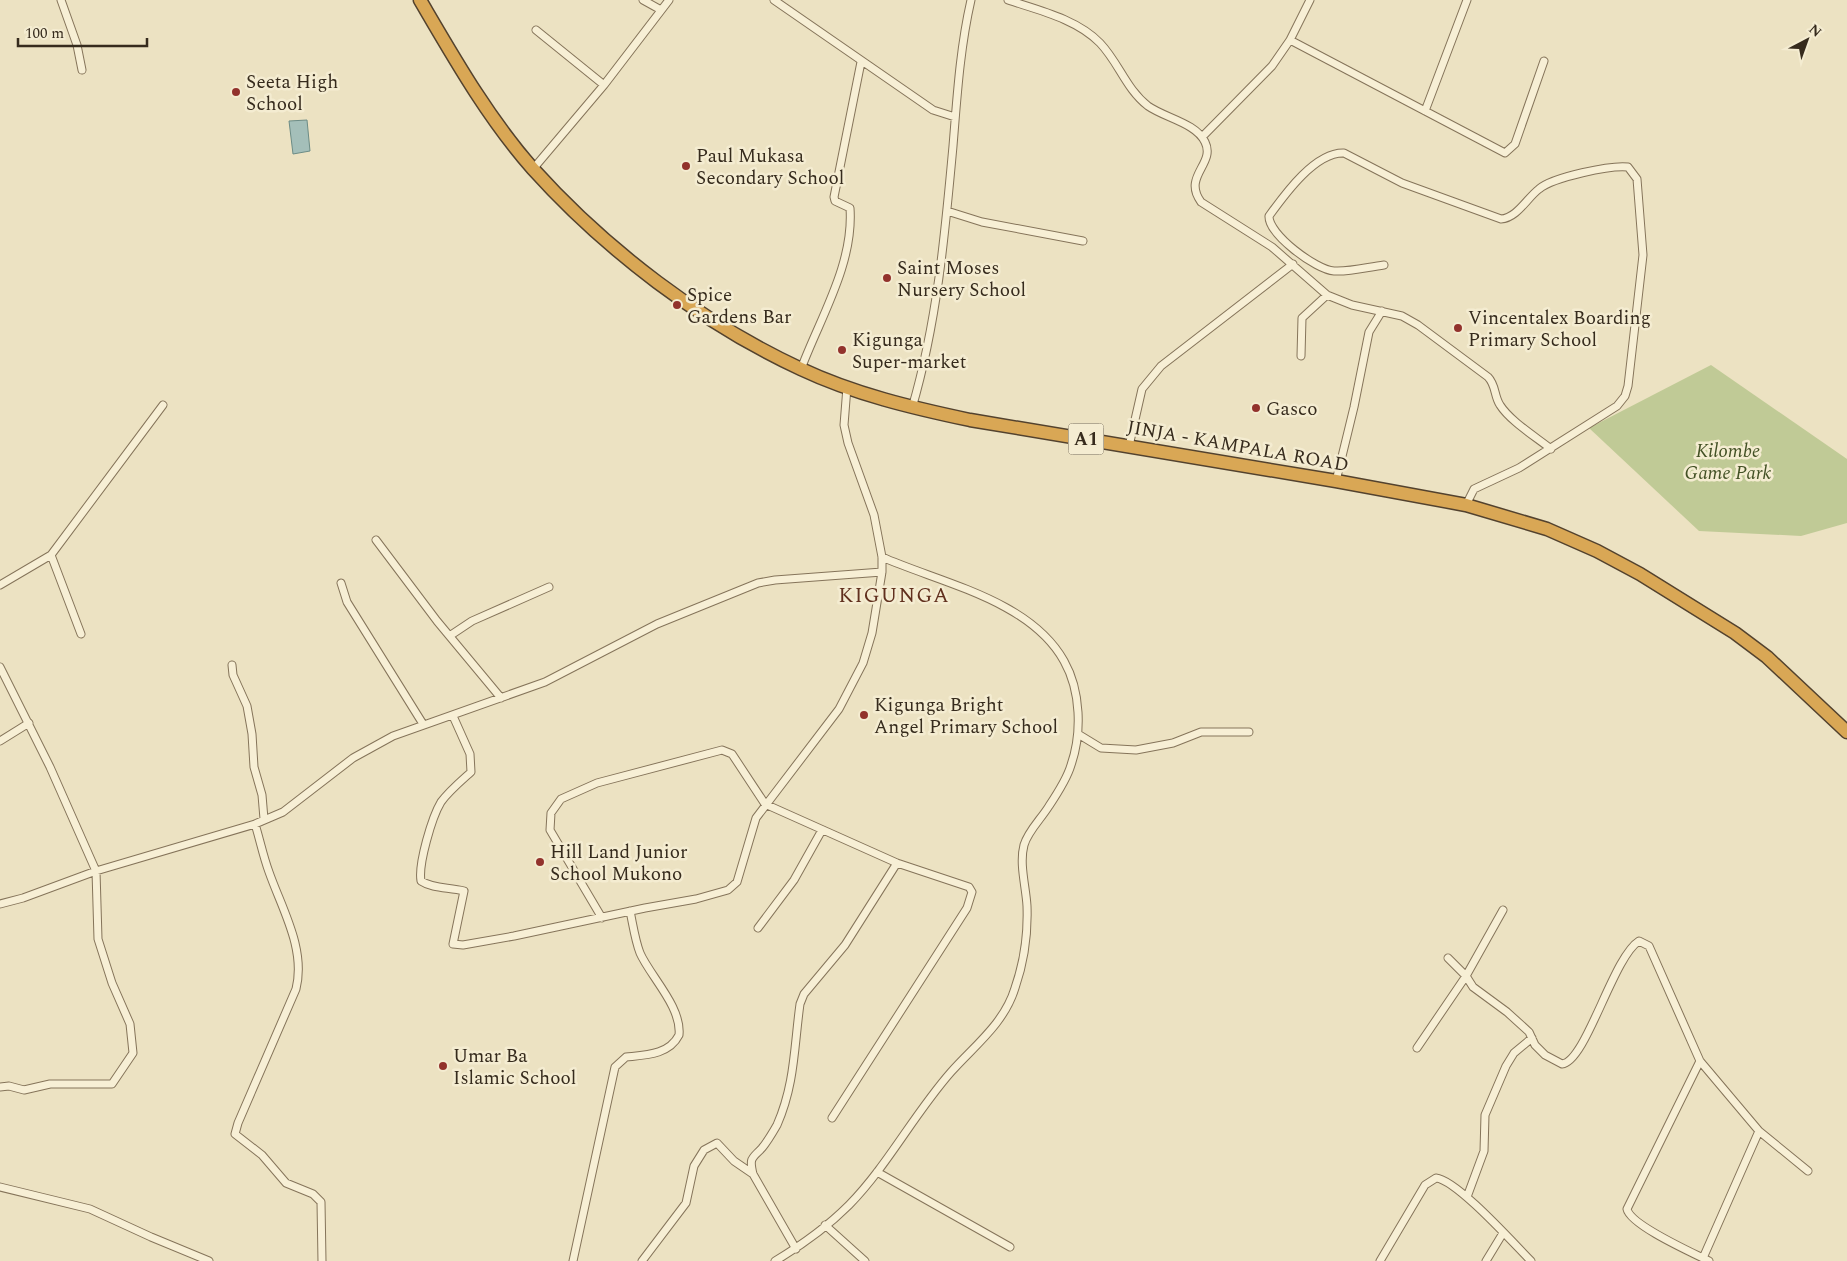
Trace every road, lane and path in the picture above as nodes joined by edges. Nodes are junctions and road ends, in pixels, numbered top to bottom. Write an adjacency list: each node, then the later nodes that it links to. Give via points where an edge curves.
1 (61, 0): 15 (street)
2 (420, 0): 20 (highway, JINJA - KAMPALA ROAD / A1, via 497,123)
3 (643, 0): 10 (street)
4 (669, 0): 10 (street)
5 (774, 0): 14 (street)
6 (971, 0): 18 (street)
7 (1008, 0): 19 (street, via 1055,16 1085,31 1100,42 1129,87 1149,106)
8 (1310, 0): 12 (street)
9 (1467, 0): 17 (street)
10 (661, 10): 16 (street)
11 (536, 30): 16 (street)
12 (1290, 40): 17 (street); 19 (street, via 1272,66)
13 (1544, 61): 17 (street, via 1516,144 1505,153)
14 (861, 62): 18 (street, via 933,110); 28 (street, via 834,197 835,201 850,209 849,237 828,306)
15 (82, 70)
16 (604, 85): 20 (street)
17 (1425, 111)
18 (955, 117): 21 (street)
19 (1202, 137): 23 (street, via 1207,146 1206,156 1194,193 1201,202)
20 (533, 169): 28 (highway, JINJA - KAMPALA ROAD / A1, via 629,258 687,303)
21 (947, 211): 22 (street, via 982,222); 31 (street, via 932,332)
22 (1083, 241)
23 (1293, 264): 25 (street); 32 (street, via 1161,366 1142,389)
24 (1384, 265): 33 (street, via 1334,271 1315,265 1271,226 1269,216 1312,167 1335,153 1344,153 1402,183 1501,219 1512,216 1543,186 1586,172 1620,166 1633,171 1637,179 1643,255 1628,386 1617,406)
25 (1327, 295): 26 (street, via 1352,306); 27 (street, via 1302,318)
26 (1382, 311): 33 (street, via 1402,316 1418,325 1488,377 1494,383 1494,393 1500,406); 34 (street, via 1368,332)
27 (1301, 356)
28 (801, 369): 29 (highway, JINJA - KAMPALA ROAD / A1)
29 (847, 387): 31 (highway, JINJA - KAMPALA ROAD / A1); 38 (street, via 844,419 848,443 874,515)
30 (164, 405): 37 (street)
31 (912, 408): 32 (highway, JINJA - KAMPALA ROAD / A1)
32 (1129, 446): 34 (highway, JINJA - KAMPALA ROAD / A1)
33 (1551, 449): 35 (street, via 1474,489)
34 (1336, 481): 35 (highway, JINJA - KAMPALA ROAD / A1)
35 (1466, 504): 52 (highway, JINJA - KAMPALA ROAD / A1, via 1598,550 1648,579 1767,657)
36 (376, 540): 44 (street)
37 (51, 555): 41 (street); 43 (street)
38 (882, 557): 39 (street); 53 (street, via 988,598 1020,616 1038,632 1055,648 1071,678)
39 (882, 572): 47 (street, via 758,583 657,624 545,682); 55 (street, via 872,634 853,685 839,709)
40 (341, 583): 50 (street, via 347,602)
41 (0, 585)
42 (549, 587): 44 (street, via 472,621)
43 (81, 634)
44 (451, 635): 47 (street)
45 (232, 665): 56 (street, via 247,706)
46 (0, 667): 49 (street)
47 (501, 698): 48 (street)
48 (453, 716): 50 (street); 64 (street, via 470,754 471,772 440,803 420,873 421,881 430,887 446,886 464,891 453,944 463,946)
49 (29, 723): 54 (street); 60 (street)
50 (423, 724): 56 (street, via 353,758 283,812)
51 (1249, 732): 53 (street, via 1201,732 1173,743 1136,750 1102,748)
52 (1847, 732)
53 (1078, 734): 75 (street, via 1071,767 1025,843 1026,931 1023,962 1014,991 987,1036 950,1073)
54 (0, 741)
55 (765, 804): 58 (street); 63 (street, via 756,818 742,870 733,886 696,900); 64 (street, via 732,754 722,750 597,783 561,799 551,813 550,830)
56 (264, 819): 57 (street)
57 (256, 824): 60 (street); 85 (street, via 288,921 300,971 296,990 235,1134 262,1155 286,1183 313,1194 321,1202)
58 (822, 830): 59 (street); 65 (street, via 794,880)
59 (897, 863): 72 (street, via 959,883 972,892 966,908); 76 (street, via 845,945 804,994 800,1004 792,1083 776,1126 762,1148 753,1154 750,1162)
60 (96, 871): 61 (street); 71 (street, via 98,938 109,975 130,1024 133,1053 112,1084 50,1084 24,1090)
61 (0, 904)
62 (1503, 910): 67 (street)
63 (630, 911): 64 (street); 86 (street, via 640,952 674,1013 679,1035 671,1046 650,1055 626,1056 615,1067)
64 (602, 918)
65 (758, 928)
66 (1448, 958): 67 (street)
67 (1466, 976): 68 (street, via 1473,987 1506,1012); 69 (street)
68 (1532, 1038): 70 (street, via 1545,1055 1562,1064 1570,1061 1624,958 1640,941 1649,946); 78 (street, via 1514,1053 1506,1066 1485,1115 1484,1152)
69 (1417, 1048)
70 (1700, 1061): 73 (street); 84 (street, via 1628,1214 1640,1224)
71 (0, 1087)
72 (832, 1118)
73 (1759, 1132): 74 (street); 84 (street)
74 (1808, 1170)
75 (877, 1172): 79 (street, via 848,1206); 81 (street)
76 (753, 1174): 82 (street); 87 (street, via 734,1161 717,1143 704,1150 694,1166 686,1203)
77 (0, 1188): 83 (street, via 90,1209 151,1238)
78 (1467, 1197): 80 (street); 90 (street, via 1439,1178 1425,1185)
79 (825, 1225): 82 (street, via 811,1240); 89 (street)
80 (1503, 1233): 91 (street); 92 (street)
81 (1010, 1248)
82 (796, 1249): 88 (street)
83 (209, 1260)
84 (1706, 1260)
85 (322, 1261)
86 (573, 1261)
87 (642, 1261)
88 (775, 1261)
89 (865, 1261)
90 (1380, 1261)
91 (1486, 1261)
92 (1531, 1261)

